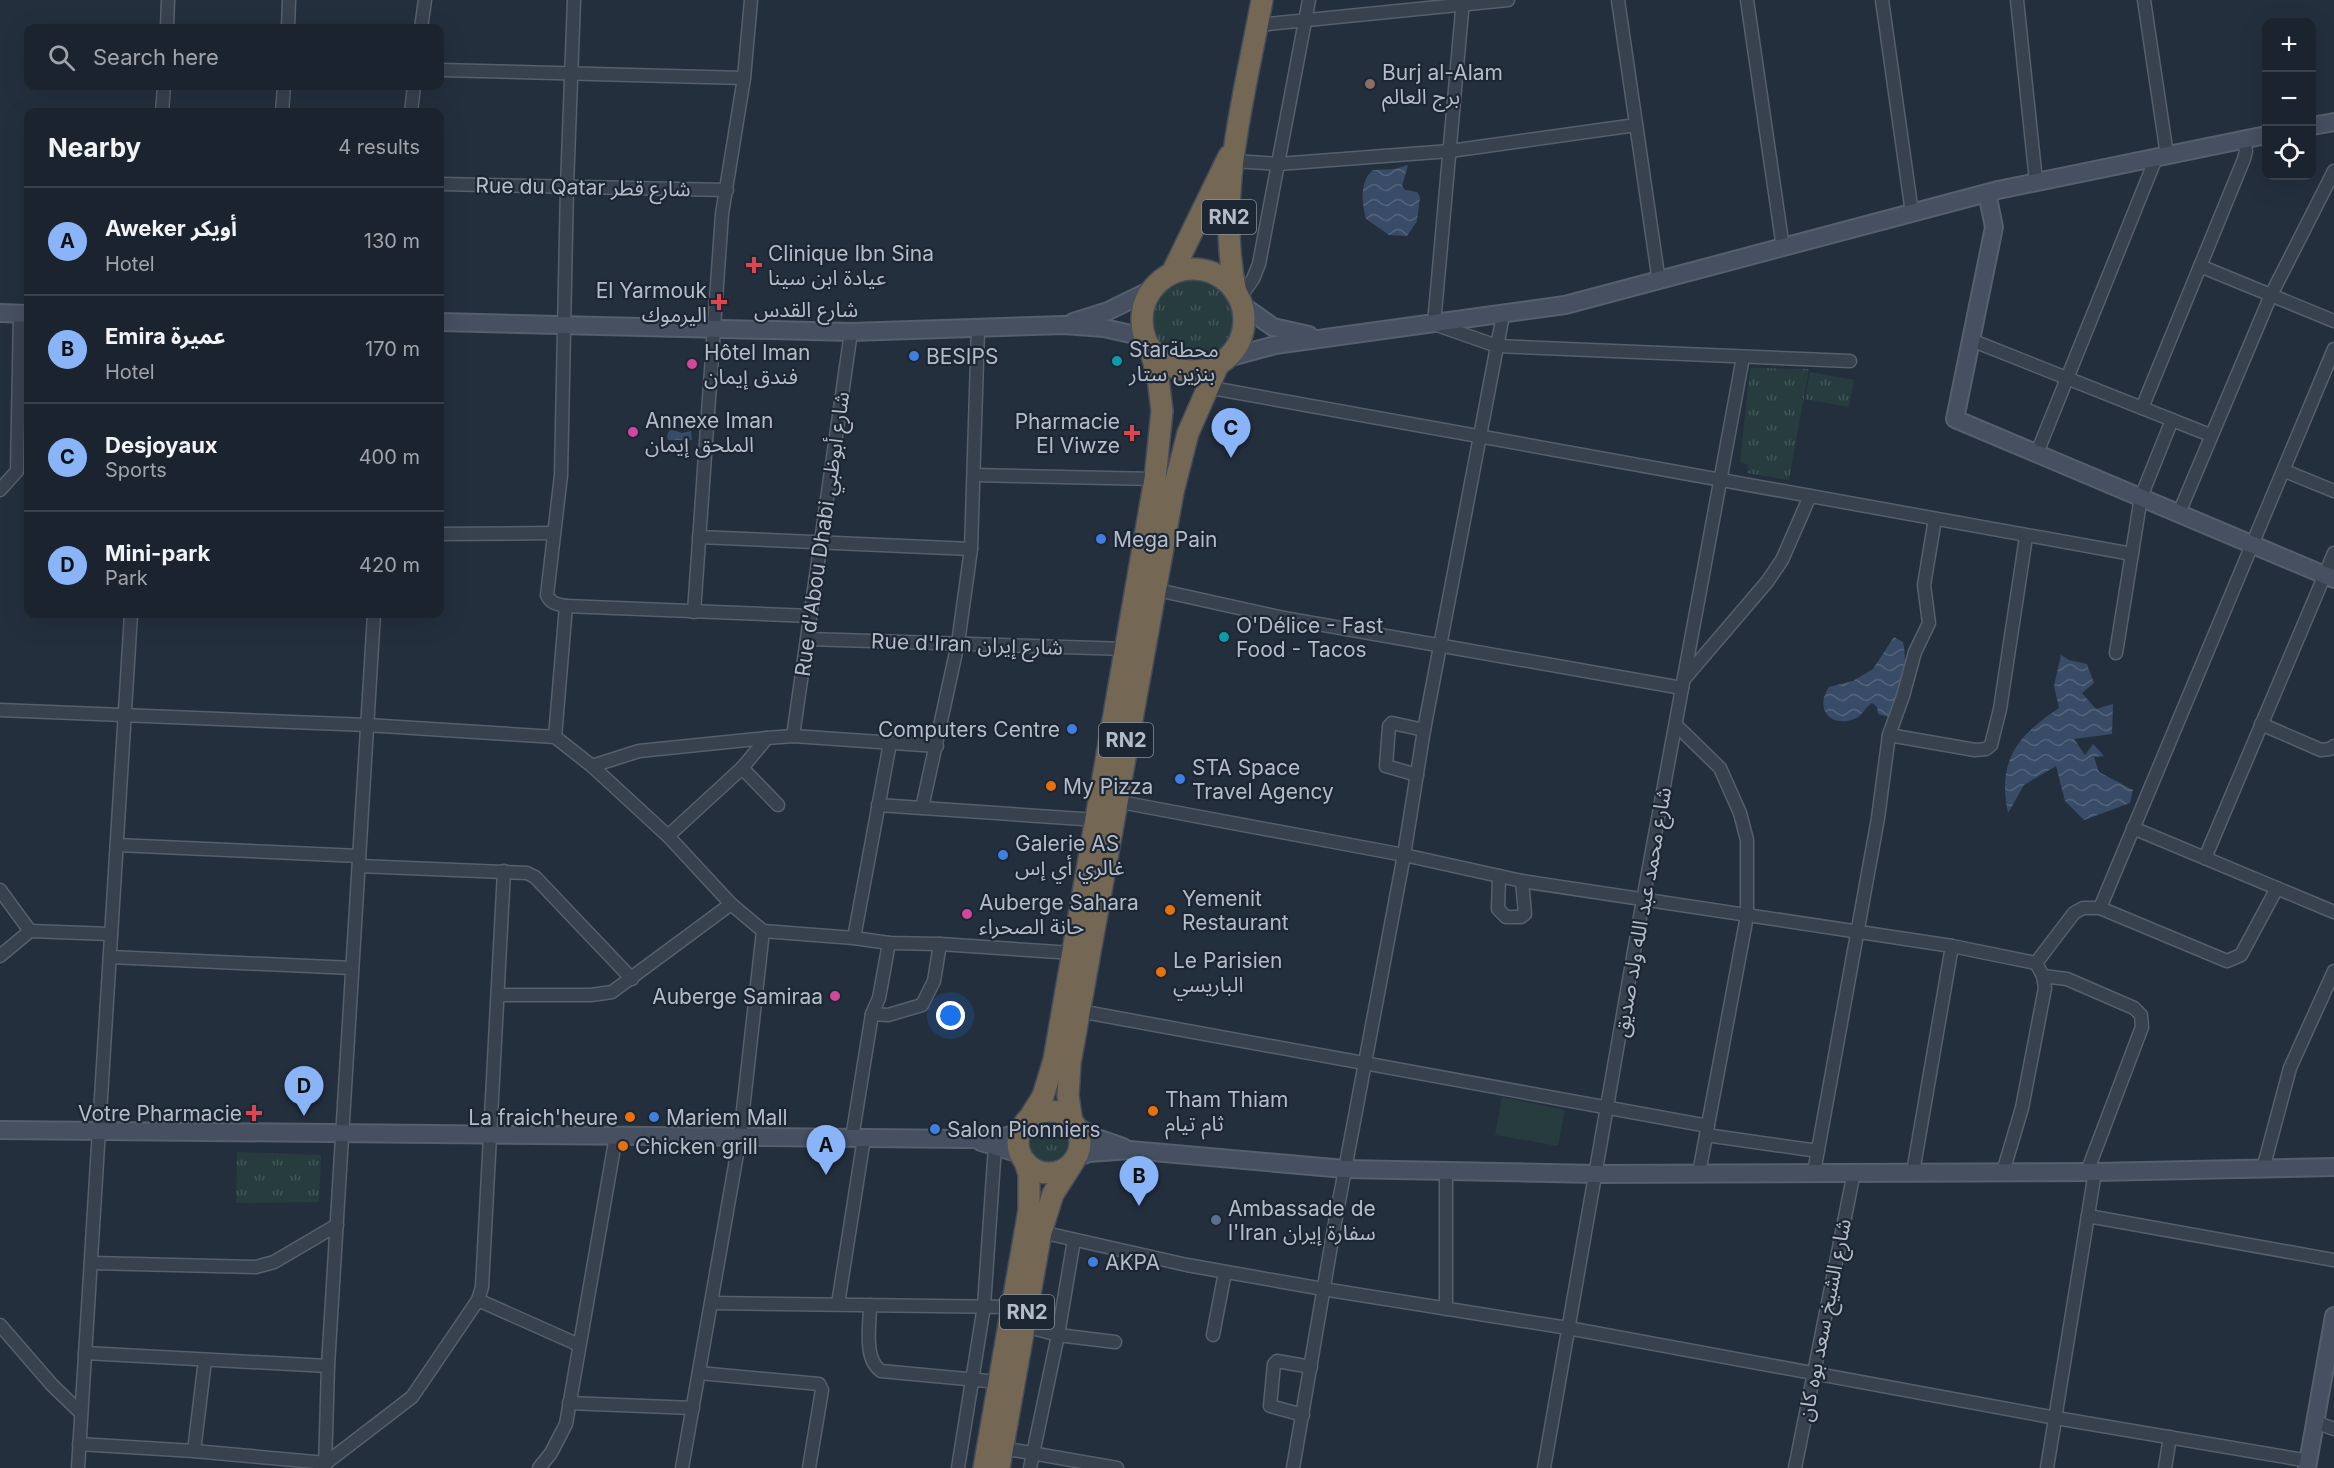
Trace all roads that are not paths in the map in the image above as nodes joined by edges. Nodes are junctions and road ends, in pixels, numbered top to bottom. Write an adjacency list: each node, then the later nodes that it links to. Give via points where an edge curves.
1 (168, 0): 16 (street)
2 (289, 0): 17 (street)
3 (425, 0): 18 (street)
4 (574, 0): 21 (street)
5 (751, 0): 22 (street)
6 (1262, 0): 19 (highway, RN2)
7 (1309, 0): 15 (street)
8 (1508, 0): 14 (street)
9 (1618, 0): 30 (street)
10 (1747, 0): 45 (street)
11 (1882, 0): 44 (street)
12 (2017, 0): 39 (street)
13 (2144, 0): 36 (street)
14 (1462, 3): 15 (street); 35 (street)
15 (1306, 21): 19 (street); 37 (street)
16 (167, 24)
17 (288, 24)
18 (422, 24)
19 (1258, 25): 34 (highway, RN2)
20 (444, 70): 21 (street)
21 (572, 73): 22 (street); 41 (street)
22 (744, 78): 42 (street)
23 (164, 90): 26 (street)
24 (284, 90): 27 (street)
25 (414, 90): 28 (street)
26 (162, 108)
27 (282, 108)
28 (411, 108)
29 (2334, 122): 31 (street)
30 (1636, 125): 35 (street); 48 (street)
31 (2316, 125)
32 (2262, 136): 33 (street)
33 (2244, 140): 36 (street); 46 (street, via 2244,159)
34 (1234, 151): 37 (street); 47 (highway, RN2); 51 (highway, RN2, via 1228,238)
35 (1450, 151): 37 (street); 57 (street)
36 (2161, 156): 39 (street); 71 (street)
37 (1278, 164): 51 (street, via 1259,264)
38 (2334, 171): 50 (street)
39 (2036, 181): 43 (street)
40 (444, 184): 41 (street, Rue du Qatar شارع قطر)
41 (567, 186): 42 (street, Rue du Qatar شارع قطر); 58 (street)
42 (727, 190): 61 (street)
43 (1987, 193): 44 (street); 64 (street, via 1994,226)
44 (1912, 213): 45 (street)
45 (1783, 248): 48 (street)
46 (2200, 266): 50 (street); 73 (street)
47 (1172, 273): 49 (highway); 51 (highway, via 1208,271 1219,276)
48 (1659, 282): 54 (street, via 1565,306)
49 (1151, 290): 59 (street, via 1108,311); 65 (highway, via 1142,308)
50 (2271, 295): 55 (street); 75 (street)
51 (1239, 299): 63 (street, via 1273,327 1297,334); 69 (highway, via 1243,330 1236,347)
52 (0, 313): 53 (street)
53 (24, 313): 78 (street)
54 (1503, 315): 57 (street); 66 (street)
55 (2334, 321)
56 (444, 322): 58 (street, شارع القدس)
57 (1434, 324): 63 (street); 66 (street)
58 (566, 325): 61 (street, شارع القدس); 89 (street, via 561,475)
59 (1064, 325): 60 (street, شارع القدس); 65 (street, via 1104,328)
60 (978, 328): 62 (street, شارع القدس); 80 (street)
61 (715, 331): 62 (street, شارع القدس); 91 (street)
62 (851, 332): 93 (street, Rue d'Abou Dhabi شارع أبوظبي)
63 (1337, 336): 69 (street, via 1275,345)
64 (1971, 340): 71 (street); 77 (street, via 1955,419)
65 (1147, 343): 69 (highway, via 1160,360 1181,369 1196,371); 81 (highway, RN2, via 1158,378 1162,411)
66 (1497, 346): 68 (street); 76 (street)
67 (2334, 349): 79 (street)
68 (1743, 357): 70 (street); 82 (street, شارع محمد عبد الله ولد صديق)
69 (1222, 361): 72 (highway, RN2)
70 (1850, 361)
71 (2068, 379): 73 (street); 77 (street)
72 (1206, 387): 76 (street); 99 (highway, RN2, via 1188,433)
73 (2142, 408): 74 (street)
74 (2172, 420): 75 (street); 86 (street)
75 (2210, 435): 87 (street)
76 (1479, 436): 82 (street); 107 (street)
77 (2037, 453): 86 (street)
78 (23, 471): 83 (street)
79 (2285, 471): 84 (street); 94 (street)
80 (974, 475): 81 (street); 95 (street)
81 (1155, 479): 108 (highway, RN2)
82 (1720, 480): 85 (street); 110 (street, شارع محمد عبد الله ولد صديق)
83 (0, 490)
84 (2334, 491)
85 (1810, 496): 88 (street); 110 (street, via 1782,560)
86 (2141, 497): 87 (street); 97 (street)
87 (2179, 513): 94 (street)
88 (1935, 519): 92 (street); 117 (street, via 1924,585 1929,623 1915,652)
89 (554, 533): 90 (street); 100 (street, via 549,600)
90 (444, 534)
91 (699, 537): 93 (street); 101 (street)
92 (2026, 537): 97 (street); 117 (street, via 1991,745 1975,750)
93 (820, 542): 95 (street); 102 (street, Rue d'Abou Dhabi شارع أبوظبي)
94 (2254, 545): 98 (street); 132 (street)
95 (971, 549): 106 (street)
96 (2334, 553): 98 (street)
97 (2132, 554): 109 (street)
98 (2330, 577): 113 (street)
99 (1153, 589): 107 (street); 127 (highway, RN2)
100 (566, 606): 101 (street); 119 (street)
101 (694, 612): 102 (street)
102 (810, 615): 105 (street, Rue d'Abou Dhabi شارع أبوظبي)
103 (131, 618): 112 (street)
104 (374, 618): 114 (street)
105 (807, 639): 106 (street, Rue d'Iran شارع إيران); 118 (street, Rue d'Abou Dhabi شارع أبوظبي)
106 (958, 643): 108 (street, Rue d'Iran شارع إيران); 122 (street)
107 (1441, 647): 110 (street); 116 (street)
108 (1127, 649): 131 (highway, RN2)
109 (2116, 653)
110 (1683, 683): 115 (street, شارع محمد عبد الله ولد صديق)
111 (0, 710): 112 (street)
112 (125, 714): 114 (street); 134 (street)
113 (2261, 724): 123 (street, via 2322,750); 136 (street)
114 (367, 725): 119 (street); 137 (street)
115 (1676, 725): 143 (street, شارع محمد عبد الله ولد صديق); 147 (street, via 1720,768 1740,813 1747,840)
116 (1424, 730): 126 (street); 126 (street, via 1392,723 1389,726 1386,766)
117 (1889, 735): 150 (street)
118 (793, 736): 120 (street); 121 (street)
119 (555, 737): 124 (street)
120 (767, 738): 124 (street, via 639,751); 125 (street)
121 (890, 743): 122 (street); 129 (street)
122 (938, 746): 130 (street)
123 (2334, 746)
124 (592, 766): 133 (street)
125 (742, 768): 128 (street); 133 (street)
126 (1417, 775): 135 (street)
127 (1115, 801): 135 (street); 165 (highway, RN2)
128 (778, 805)
129 (878, 805): 130 (street); 152 (street)
130 (922, 808): 131 (street)
131 (1097, 820): 156 (highway, RN2)
132 (2133, 828): 136 (street); 145 (street)
133 (668, 836): 144 (street)
134 (117, 845): 137 (street); 151 (street)
135 (1404, 855): 139 (street); 167 (street)
136 (2205, 858): 141 (street)
137 (359, 861): 138 (street); 160 (street)
138 (504, 871): 163 (street, via 535,877); 164 (street)
139 (1498, 876): 140 (street); 140 (street, via 1498,909 1506,917 1525,914)
140 (1522, 881): 143 (street)
141 (2277, 888): 145 (street, via 2241,955 2227,961); 146 (street)
142 (0, 890): 148 (street)
143 (1643, 900): 147 (street); 168 (street, شارع محمد عبد الله ولد صديق)
144 (731, 904): 149 (street); 163 (street)
145 (2100, 908): 159 (street, via 2074,912)
146 (2334, 912)
147 (1746, 916): 150 (street); 172 (street)
148 (30, 931): 151 (street); 157 (street)
149 (763, 931): 152 (street); 177 (street)
150 (1856, 933): 155 (street); 182 (street)
151 (111, 934): 158 (street)
152 (854, 938): 153 (street)
153 (889, 943): 154 (street); 166 (street, via 879,998)
154 (940, 944): 156 (street); 166 (street, via 934,981 922,1005 888,1015)
155 (1952, 946): 159 (street); 191 (street)
156 (1073, 953): 170 (highway, RN2, via 1054,1060 1043,1096)
157 (0, 956)
158 (110, 957): 160 (street); 173 (street)
159 (2036, 963): 162 (street)
160 (352, 968): 174 (street)
161 (2334, 972): 187 (street, via 2290,1068)
162 (2043, 976): 192 (street, via 2045,988 2022,1108); 193 (street, via 2067,979 2134,1008 2141,1015 2142,1027)
163 (632, 979): 164 (street, via 612,992 591,996)
164 (498, 995): 175 (street)
165 (1079, 1011): 167 (street); 169 (highway, RN2, via 1068,1096)
166 (872, 1014): 178 (street)
167 (1365, 1062): 168 (street); 186 (street)
168 (1608, 1106): 172 (street); 195 (street, شارع محمد عبد الله ولد صديق)
169 (1073, 1124): 170 (highway, via 1050,1112 1034,1115); 181 (street, via 1094,1137); 184 (highway, via 1080,1138)
170 (1024, 1126): 179 (street, via 996,1138); 183 (highway)
171 (0, 1130): 173 (street)
172 (1707, 1130): 182 (street); 194 (street)
173 (99, 1131): 174 (street); 201 (street)
174 (342, 1133): 175 (street); 197 (street)
175 (492, 1135): 176 (street); 204 (street, via 484,1272)
176 (616, 1136): 177 (street); 219 (street)
177 (740, 1137): 178 (street); 205 (street)
178 (858, 1138): 179 (street); 206 (street)
179 (968, 1139): 180 (street)
180 (994, 1146): 183 (street); 208 (street)
181 (1130, 1150): 184 (street, via 1089,1153); 186 (street)
182 (1818, 1151): 189 (street)
183 (1022, 1158): 184 (highway, via 1032,1168 1049,1173 1067,1168); 209 (highway, RN2, via 1029,1174 1029,1210)
184 (1075, 1160): 198 (highway, RN2, via 1053,1194)
185 (2334, 1167): 187 (street)
186 (1345, 1168): 188 (street); 203 (street)
187 (2264, 1169): 193 (street)
188 (1446, 1172): 195 (street); 210 (street)
189 (1814, 1172): 190 (street); 194 (street)
190 (1854, 1172): 191 (street); 225 (street, شارع الشيخ سعد بوه كان)
191 (1913, 1172): 192 (street)
192 (2003, 1172): 193 (street)
193 (2091, 1172): 196 (street)
194 (1699, 1173): 195 (street)
195 (1597, 1174): 214 (street, شارع محمد عبد الله ولد صديق)
196 (2088, 1216): 200 (street); 232 (street)
197 (337, 1225): 201 (street, via 264,1265); 222 (street)
198 (1041, 1232): 199 (street); 213 (highway, RN2)
199 (1074, 1240): 202 (street); 215 (street)
200 (2334, 1260)
201 (92, 1263): 220 (street)
202 (1225, 1272): 203 (street); 216 (street)
203 (1323, 1290): 210 (street); 223 (street)
204 (478, 1300): 219 (street); 241 (street, via 412,1397)
205 (711, 1303): 206 (street); 224 (street)
206 (838, 1304): 207 (street)
207 (870, 1305): 208 (street); 226 (street, via 870,1356 875,1368)
208 (984, 1306): 209 (street); 226 (street)
209 (1012, 1306): 227 (highway, RN2)
210 (1446, 1309): 214 (street)
211 (2334, 1316): 218 (street)
212 (0, 1324): 230 (street, via 33,1365)
213 (1025, 1326): 215 (street); 239 (highway, RN2)
214 (1568, 1328): 225 (street); 251 (street, شارع محمد عبد الله ولد صديق)
215 (1058, 1335): 217 (street); 238 (street)
216 (1213, 1335)
217 (1115, 1342)
218 (2332, 1343): 233 (street)
219 (579, 1345): 228 (street)
220 (85, 1353): 221 (street); 230 (street)
221 (205, 1360): 222 (street); 237 (street)
222 (328, 1366): 241 (street)
223 (1311, 1367): 231 (street); 231 (street, via 1277,1361 1274,1364 1270,1406)
224 (699, 1372): 229 (street); 245 (street, via 819,1384 822,1390)
225 (1814, 1374): 232 (street); 252 (street, شارع الشيخ سعد بوه كان)
226 (972, 1380): 227 (street); 246 (street)
227 (999, 1382): 247 (highway, RN2)
228 (569, 1403): 229 (street); 243 (street, via 559,1440)
229 (693, 1408): 244 (street)
230 (81, 1413): 236 (street)
231 (1303, 1415): 250 (street)
232 (2056, 1418): 235 (street); 253 (street)
233 (2315, 1422): 234 (street); 240 (street)
234 (2334, 1429)
235 (2170, 1437): 240 (street); 254 (street)
236 (79, 1444): 237 (street); 242 (street)
237 (194, 1451): 241 (street)
238 (1033, 1453): 239 (street); 248 (street); 249 (street)
239 (1001, 1458)
240 (2308, 1465)
241 (325, 1466)
242 (78, 1468)
243 (539, 1468)
244 (682, 1468)
245 (808, 1468)
246 (958, 1468)
247 (984, 1468)
248 (1030, 1468)
249 (1117, 1468)
250 (1293, 1468)
251 (1544, 1468)
252 (1795, 1468)
253 (2047, 1468)
254 (2165, 1468)

